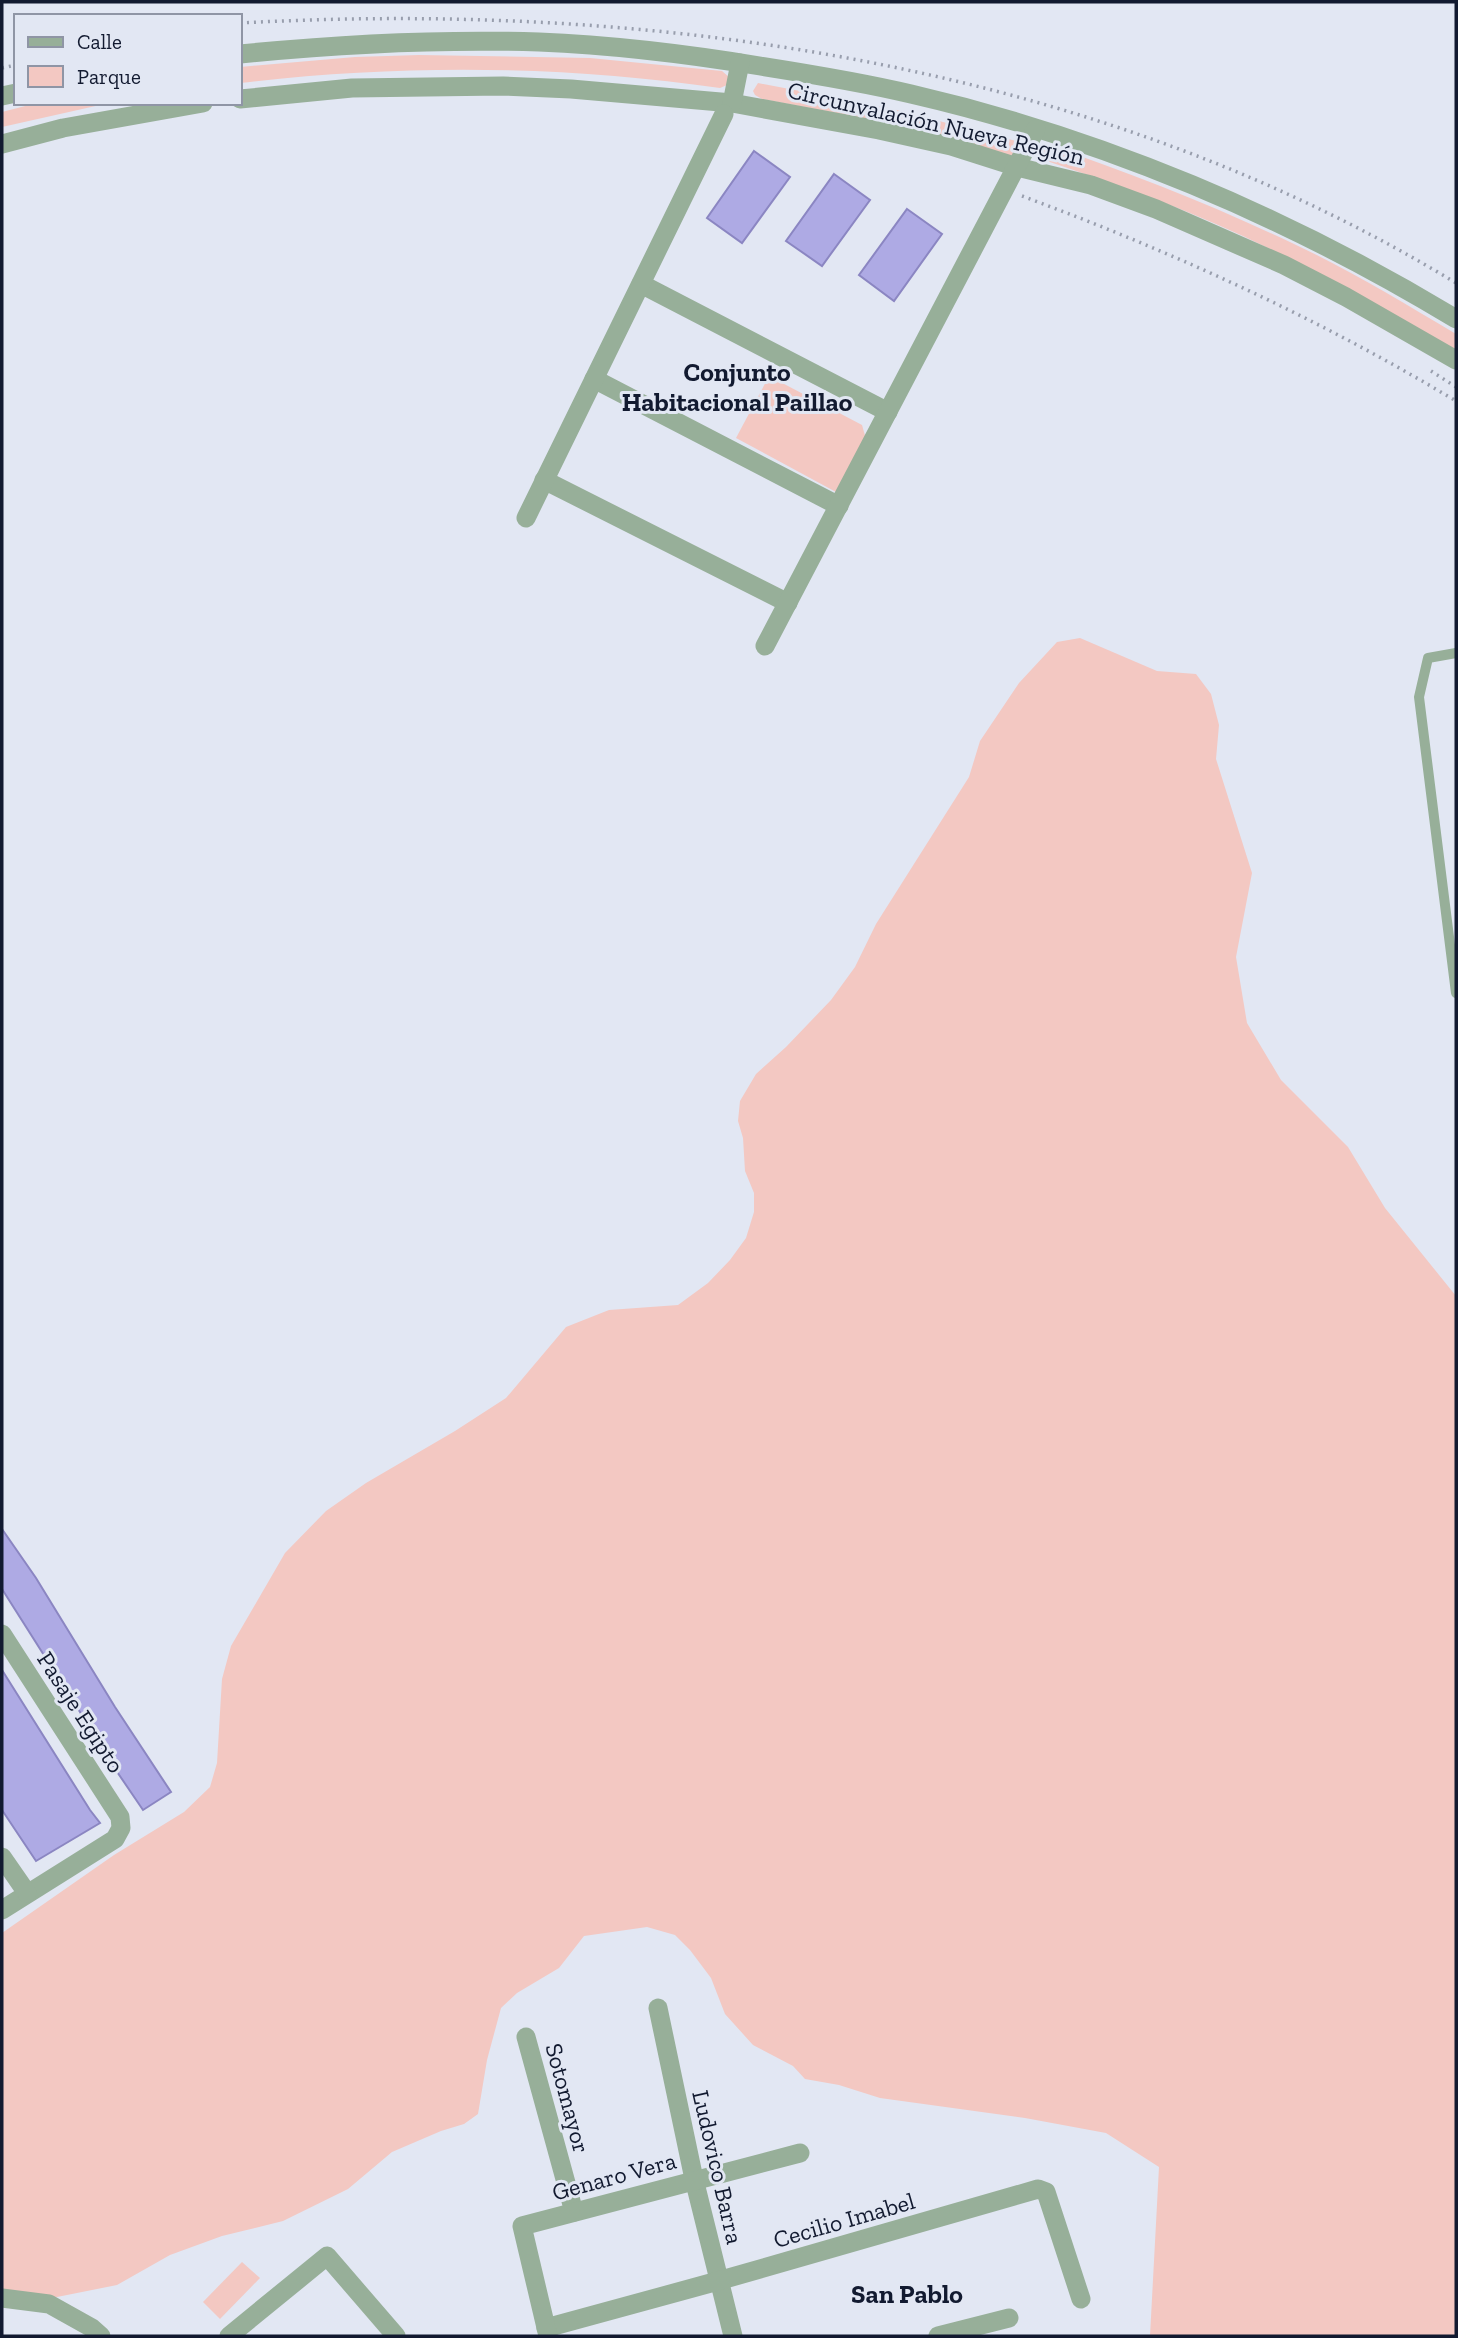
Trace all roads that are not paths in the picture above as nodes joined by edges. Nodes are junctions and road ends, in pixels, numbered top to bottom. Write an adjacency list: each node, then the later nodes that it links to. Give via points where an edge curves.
1 (242, 54): 2 (street, Circunvalación Nueva Región, via 384,43 540,42 670,52)
2 (740, 63): 5 (street); 6 (street, Circunvalación Nueva Región, via 888,89)
3 (242, 99): 5 (street, Circunvalación Nueva Región, via 352,88 503,86 571,89)
4 (192, 105): 7 (street)
5 (728, 108): 8 (street, Circunvalación Nueva Región, via 927,141); 9 (street)
6 (1036, 129): 8 (street); 10 (street, Circunvalación Nueva Región, via 1250,210)
7 (2, 144)
8 (1017, 167): 11 (street, Circunvalación Nueva Región, via 1091,184 1221,236 1346,297); 13 (street)
9 (641, 284): 12 (street); 13 (street)
10 (1456, 319)
11 (1456, 360)
12 (594, 379): 14 (street); 15 (street)
13 (888, 412): 15 (street)
14 (544, 480): 16 (street); 17 (street)
15 (839, 506): 17 (street)
16 (526, 518)
17 (788, 603): 18 (street)
18 (765, 646)
19 (1456, 653): 20 (lane, via 1428,658 1419,697)
20 (1456, 993)
21 (2, 1634): 23 (street, Pasaje Egipto, via 120,1817 115,1839)
22 (2, 1857): 23 (street)
23 (27, 1894): 24 (street)
24 (2, 1910)
25 (658, 2008): 28 (street, Ludovico Barra)
26 (526, 2038): 29 (street, Sotomayor)
27 (800, 2153): 28 (street, Genaro Vera)
28 (694, 2179): 29 (street, Genaro Vera); 30 (street, Ludovico Barra)
29 (574, 2212): 34 (street, Genaro Vera, via 522,2226)
30 (718, 2281): 32 (street, Cecilio Imabel, via 1038,2189 1046,2192); 34 (street, Cecilio Imabel); 38 (street, Ludovico Barra)
31 (2, 2298): 35 (street, via 49,2304)
32 (1082, 2299)
33 (1009, 2318): 39 (street)
34 (547, 2332)
35 (101, 2336)
36 (229, 2336): 37 (street, via 327,2256)
37 (397, 2336)
38 (733, 2336)
39 (938, 2336)

